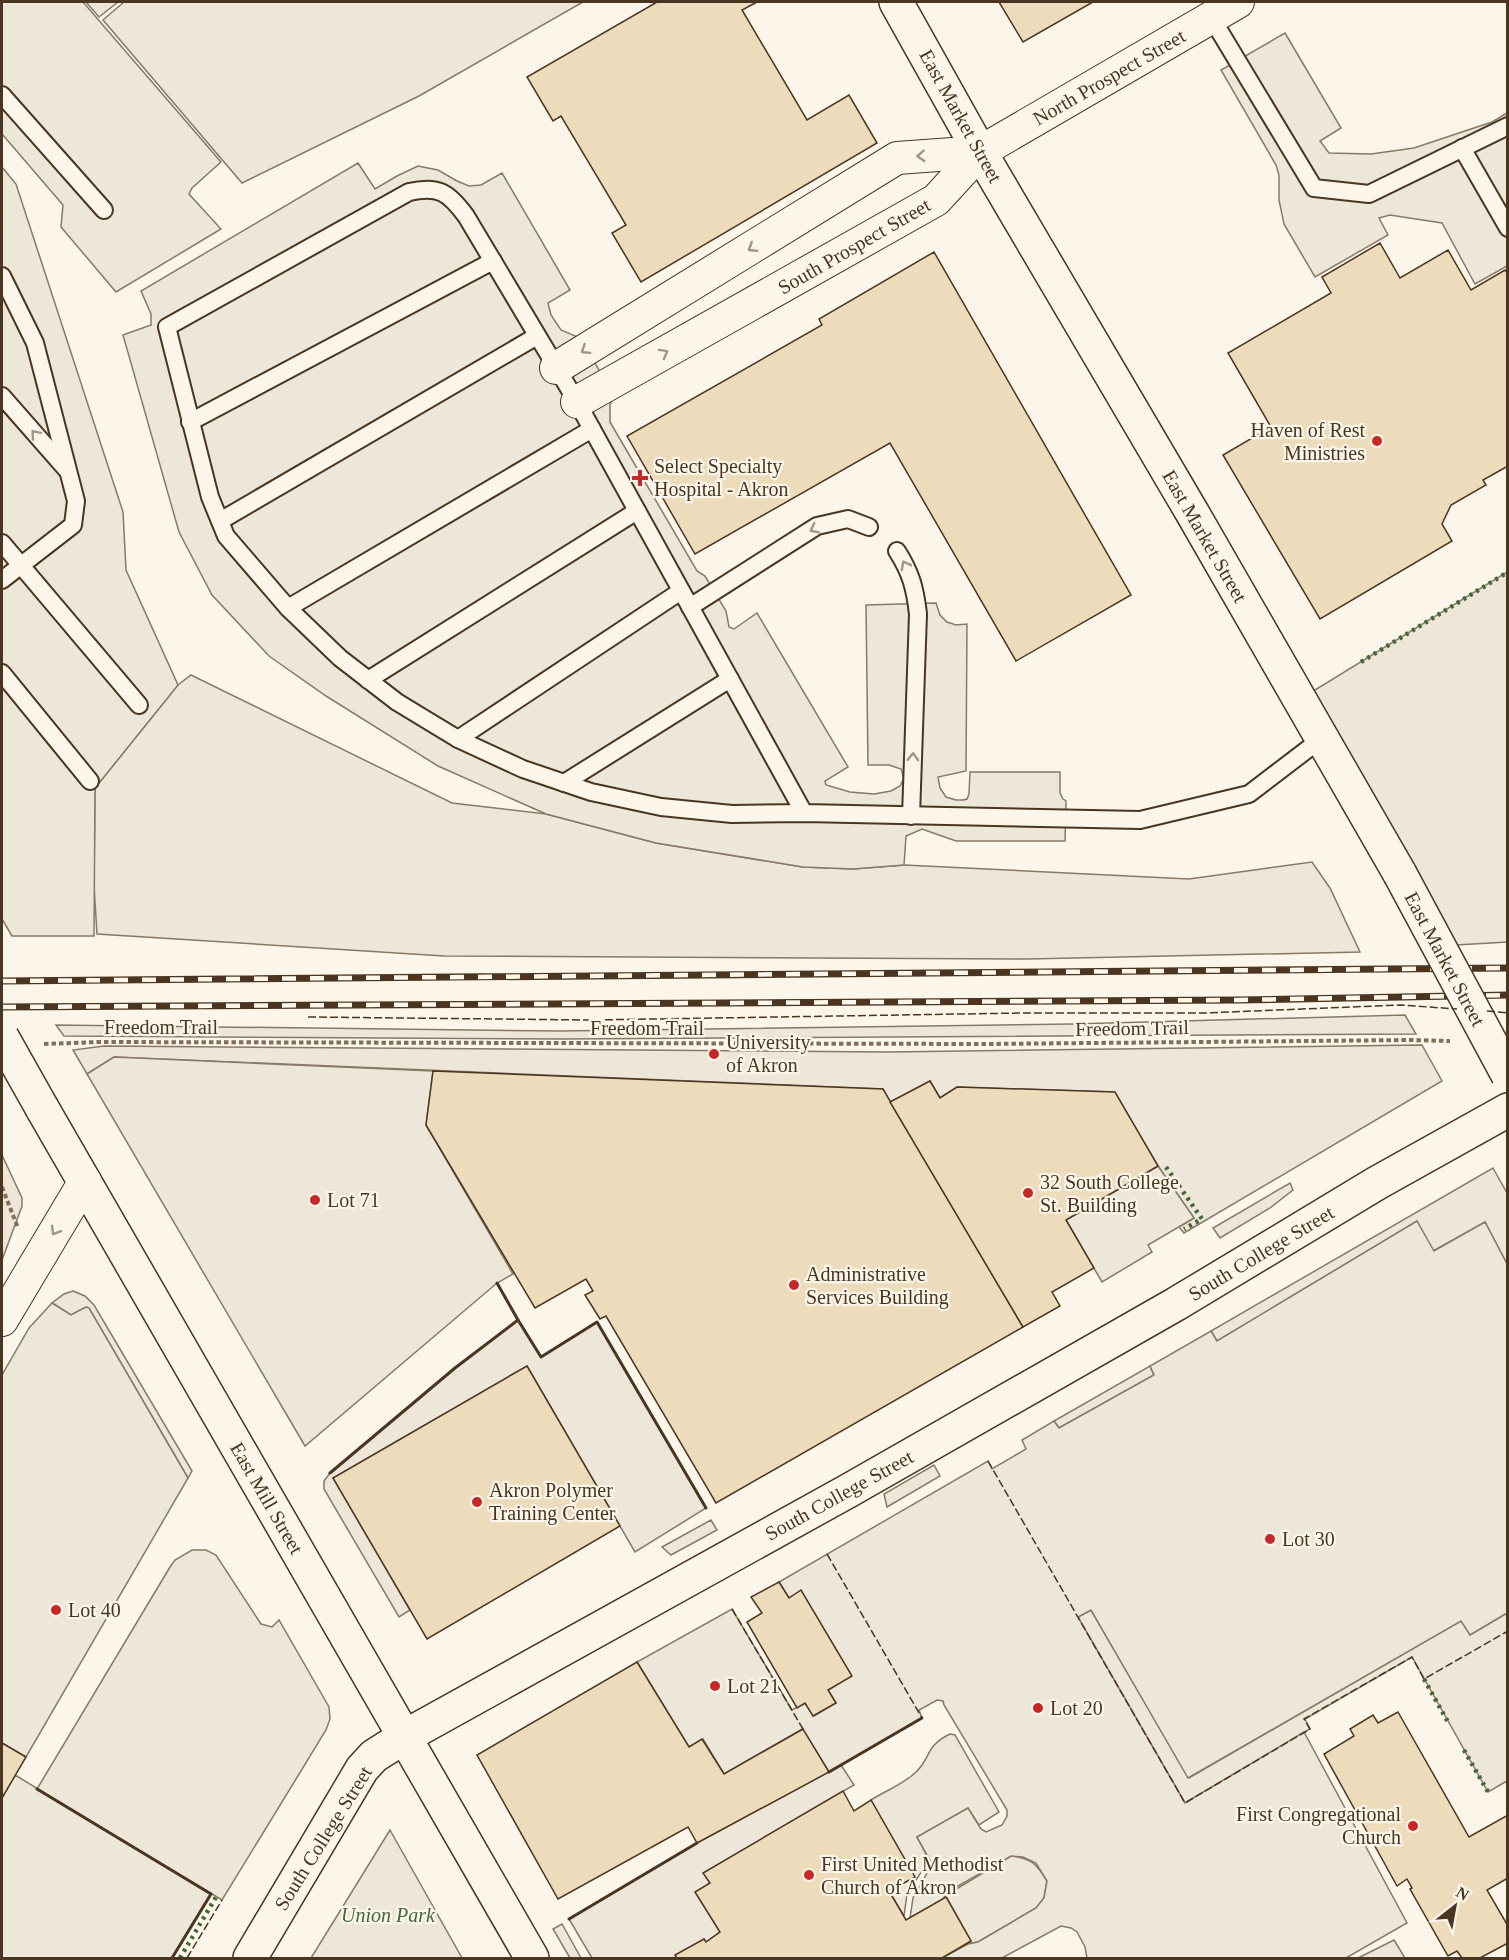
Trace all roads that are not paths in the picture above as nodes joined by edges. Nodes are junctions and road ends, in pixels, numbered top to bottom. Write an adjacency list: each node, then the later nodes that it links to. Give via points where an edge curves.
1 (896, 2): 7 (street, East Market Street)
2 (1238, 2): 3 (street, North Prospect Street)
3 (1211, 17): 6 (lane, via 1314,188 1369,195); 7 (street, North Prospect Street)
4 (2, 95): 8 (lane)
5 (1508, 126): 6 (lane)
6 (1462, 148): 9 (lane)
7 (980, 152): 13 (street, one-way to 13, via 897,158); 15 (street, South Prospect Street, one-way to 7, via 936,200); 34 (street, East Market Street)
8 (104, 210)
9 (1508, 228)
10 (492, 261): 12 (lane); 16 (lane); 16 (lane, via 452,198 424,189 409,192 167,327)
11 (2, 276): 18 (lane, via 35,344)
12 (537, 336): 13 (lane); 20 (lane)
13 (556, 368): 15 (lane)
14 (2, 396): 18 (lane, one-way to 14)
15 (577, 402): 17 (lane)
16 (190, 422): 20 (lane)
17 (592, 429): 19 (lane); 28 (lane)
18 (68, 472): 24 (lane, via 75,501 73,525)
19 (637, 511): 26 (lane); 31 (lane)
20 (220, 520): 28 (lane, via 226,536)
21 (869, 527): 27 (lane, one-way to 27, via 848,519 817,526)
22 (2, 543): 24 (lane)
23 (897, 551): 38 (lane, one-way to 23, via 918,614 915,585)
24 (21, 566): 25 (lane); 32 (lane)
25 (2, 580)
26 (681, 591): 27 (lane); 33 (lane)
27 (690, 607): 30 (lane)
28 (288, 608): 31 (lane)
29 (2, 673): 35 (lane)
30 (730, 679): 36 (lane); 37 (lane)
31 (368, 680): 33 (lane)
32 (139, 705)
33 (458, 739): 36 (lane)
34 (1322, 739): 38 (lane, via 1249,794 1140,820); 40 (street, East Market Street, bridge)
35 (90, 781)
36 (564, 783): 37 (lane, via 661,807 732,814)
37 (804, 813): 38 (lane)
38 (911, 816)
39 (2, 1037): 42 (street, East Mill Street, bridge)
40 (1508, 1075)
41 (1508, 1110): 44 (street, South College Street, via 858,1486)
42 (85, 1181): 43 (street, one-way to 43); 44 (street, East Mill Street)
43 (2, 1320)
44 (404, 1737): 45 (street, South College Street, via 374,1756 362,1769); 46 (street, East Mill Street)
45 (250, 1959)
46 (532, 1959)

